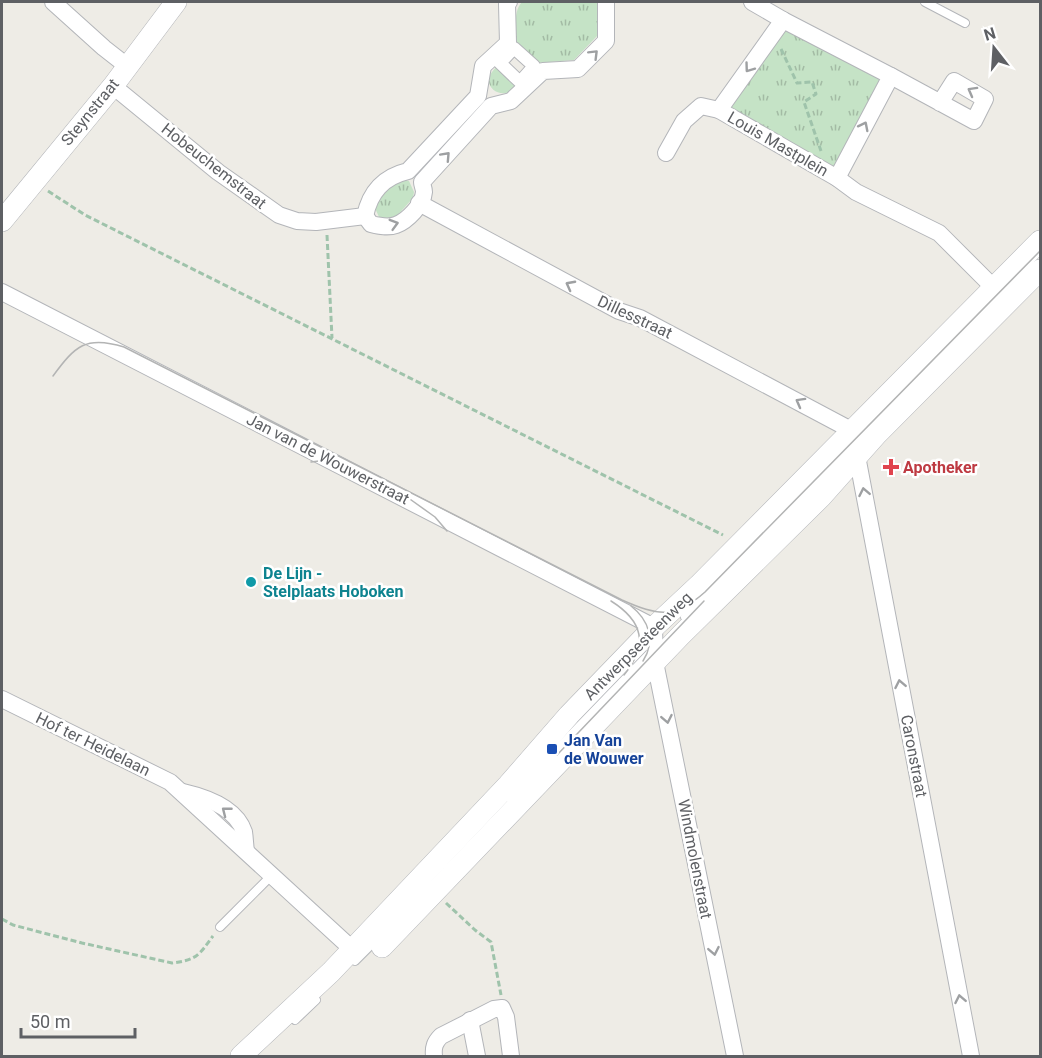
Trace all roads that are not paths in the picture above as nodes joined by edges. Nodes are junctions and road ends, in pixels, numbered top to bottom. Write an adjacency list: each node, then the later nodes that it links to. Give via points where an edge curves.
1 (53, 2): 9 (street)
2 (176, 2): 9 (street, Steynstraat)
3 (509, 2): 12 (street, via 511,46 483,66)
4 (606, 2): 12 (street, one-way to 4, via 512,101 543,71 578,69 606,41)
5 (752, 2): 8 (street)
6 (925, 2): 7 (lane)
7 (965, 23)
8 (778, 27): 10 (street); 14 (street, Louis Mastplein, one-way to 14)
9 (127, 66): 11 (street, Steynstraat)
10 (891, 76): 13 (street); 17 (street, Louis Mastplein, one-way to 10)
11 (113, 86): 20 (street, Hobeuchemstraat, via 218,172 279,215 297,221); 21 (street, Steynstraat)
12 (485, 101): 16 (street); 18 (street, one-way to 12)
13 (940, 103)
14 (719, 110): 15 (street, Louis Mastplein, via 701,106 684,121); 17 (street, Louis Mastplein)
15 (666, 153)
16 (408, 171): 18 (street); 20 (street, via 392,175 374,191)
17 (833, 175): 24 (street, Louis Mastplein, via 856,192 939,233)
18 (422, 182): 19 (street, via 424,193)
19 (419, 203): 20 (street, Hobeuchemstraat, one-way to 19, via 371,224 394,226 409,217); 26 (street, Dillesstraat, one-way to 19, via 619,311)
20 (365, 216)
21 (2, 220)
22 (1041, 241): 24 (street, Antwerpsesteenweg)
23 (1041, 270): 27 (street, Antwerpsesteenweg)
24 (994, 288): 26 (street, Antwerpsesteenweg)
25 (2, 292): 29 (street, Jan van de Wouwerstraat)
26 (861, 429): 28 (lane); 29 (street, Antwerpsesteenweg, via 679,604)
27 (857, 456): 29 (street, Antwerpsesteenweg, via 821,497); 46 (street, Caronstraat, one-way to 27)
28 (678, 624)
29 (657, 644): 31 (lane); 35 (street, Antwerpsesteenweg); 36 (street, Antwerpsesteenweg, via 569,715); 45 (street, Windmolenstraat, one-way to 45)
30 (2, 699): 32 (street, Hof ter Heidelaan, via 170,782 182,792 222,807 244,831 246,851)
31 (502, 806)
32 (272, 875): 34 (lane); 36 (street, Hof ter Heidelaan)
33 (407, 907): 37 (lane)
34 (220, 927)
35 (382, 947)
36 (352, 949): 41 (street, Antwerpsesteenweg)
37 (345, 972)
38 (324, 993): 40 (lane)
39 (470, 1020): 42 (street, via 441,1035 433,1049); 43 (street); 44 (street, via 502,1008 507,1017)
40 (287, 1027)
41 (240, 1056)
42 (434, 1056)
43 (477, 1056)
44 (511, 1056)
45 (735, 1056)
46 (970, 1056)

